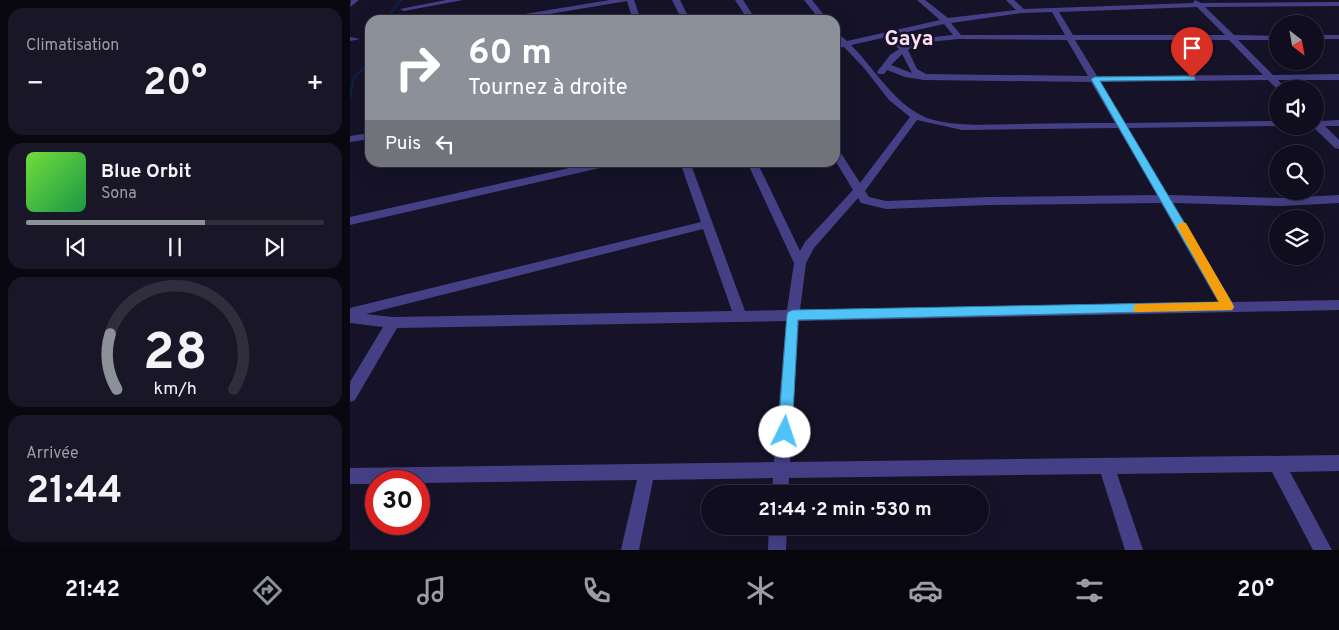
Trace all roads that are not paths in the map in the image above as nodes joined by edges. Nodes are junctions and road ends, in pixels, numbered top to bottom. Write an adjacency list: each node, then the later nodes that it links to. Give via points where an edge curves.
1 (355, 0): 12 (street)
2 (459, 0): 13 (street)
3 (624, 0): 16 (street)
4 (630, 0): 17 (street)
5 (676, 0): 18 (street)
6 (739, 0): 19 (street)
7 (808, 0): 20 (street)
8 (921, 0): 21 (street)
9 (1010, 0): 15 (street)
10 (1197, 2): 11 (street); 14 (street); 28 (street)
11 (1339, 4)
12 (350, 5)
13 (404, 9)
14 (1054, 10): 15 (street); 27 (street)
15 (1022, 11): 21 (street)
16 (531, 15)
17 (635, 15)
18 (684, 15)
19 (749, 15)
20 (820, 15)
21 (946, 21): 22 (street); 23 (street); 30 (street)
22 (889, 34): 31 (street); 33 (street)
23 (959, 37): 27 (street); 30 (street)
24 (1324, 37): 25 (street)
25 (1339, 37)
26 (840, 38): 31 (street)
27 (1070, 38): 28 (street); 39 (street)
28 (1231, 38): 29 (street); 37 (street)
29 (1269, 38)
30 (915, 41): 33 (street)
31 (846, 44): 32 (street); 38 (street)
32 (840, 45)
33 (904, 50): 34 (street); 35 (street, via 914,70)
34 (885, 66): 35 (street); 38 (street)
35 (924, 77): 39 (street)
36 (1339, 77): 37 (street)
37 (1270, 78): 39 (street)
38 (878, 79): 40 (street, via 892,98)
39 (1095, 79): 44 (street)
40 (915, 116): 44 (street, via 962,127); 53 (street)
41 (1324, 123): 42 (street)
42 (1339, 123)
43 (1269, 124): 44 (street)
44 (1123, 127): 54 (street)
45 (1324, 132): 48 (street)
46 (365, 137): 47 (street)
47 (350, 140)
48 (1339, 146)
49 (840, 160): 53 (street)
50 (591, 167): 56 (street)
51 (687, 167): 57 (street)
52 (754, 167): 58 (street)
53 (859, 191): 54 (street, via 865,200 886,206); 58 (street, via 809,245)
54 (1167, 199): 55 (street, via 1282,202); 60 (street)
55 (1339, 199)
56 (350, 221)
57 (707, 224): 61 (street); 63 (street)
58 (800, 263): 62 (street)
59 (1339, 305): 60 (street)
60 (1228, 307): 62 (street)
61 (350, 313)
62 (793, 315): 63 (street); 70 (street)
63 (740, 316): 65 (street)
64 (350, 318): 65 (street)
65 (393, 322): 66 (street)
66 (350, 395)
67 (1339, 463): 68 (street)
68 (1277, 464): 69 (street); 78 (street)
69 (1106, 466): 70 (street); 77 (street)
70 (782, 470): 71 (street); 73 (street)
71 (647, 472): 72 (street); 75 (street)
72 (350, 476)
73 (781, 485)
74 (778, 535): 76 (street)
75 (630, 550)
76 (777, 550)
77 (1134, 550)
78 (1323, 550)

